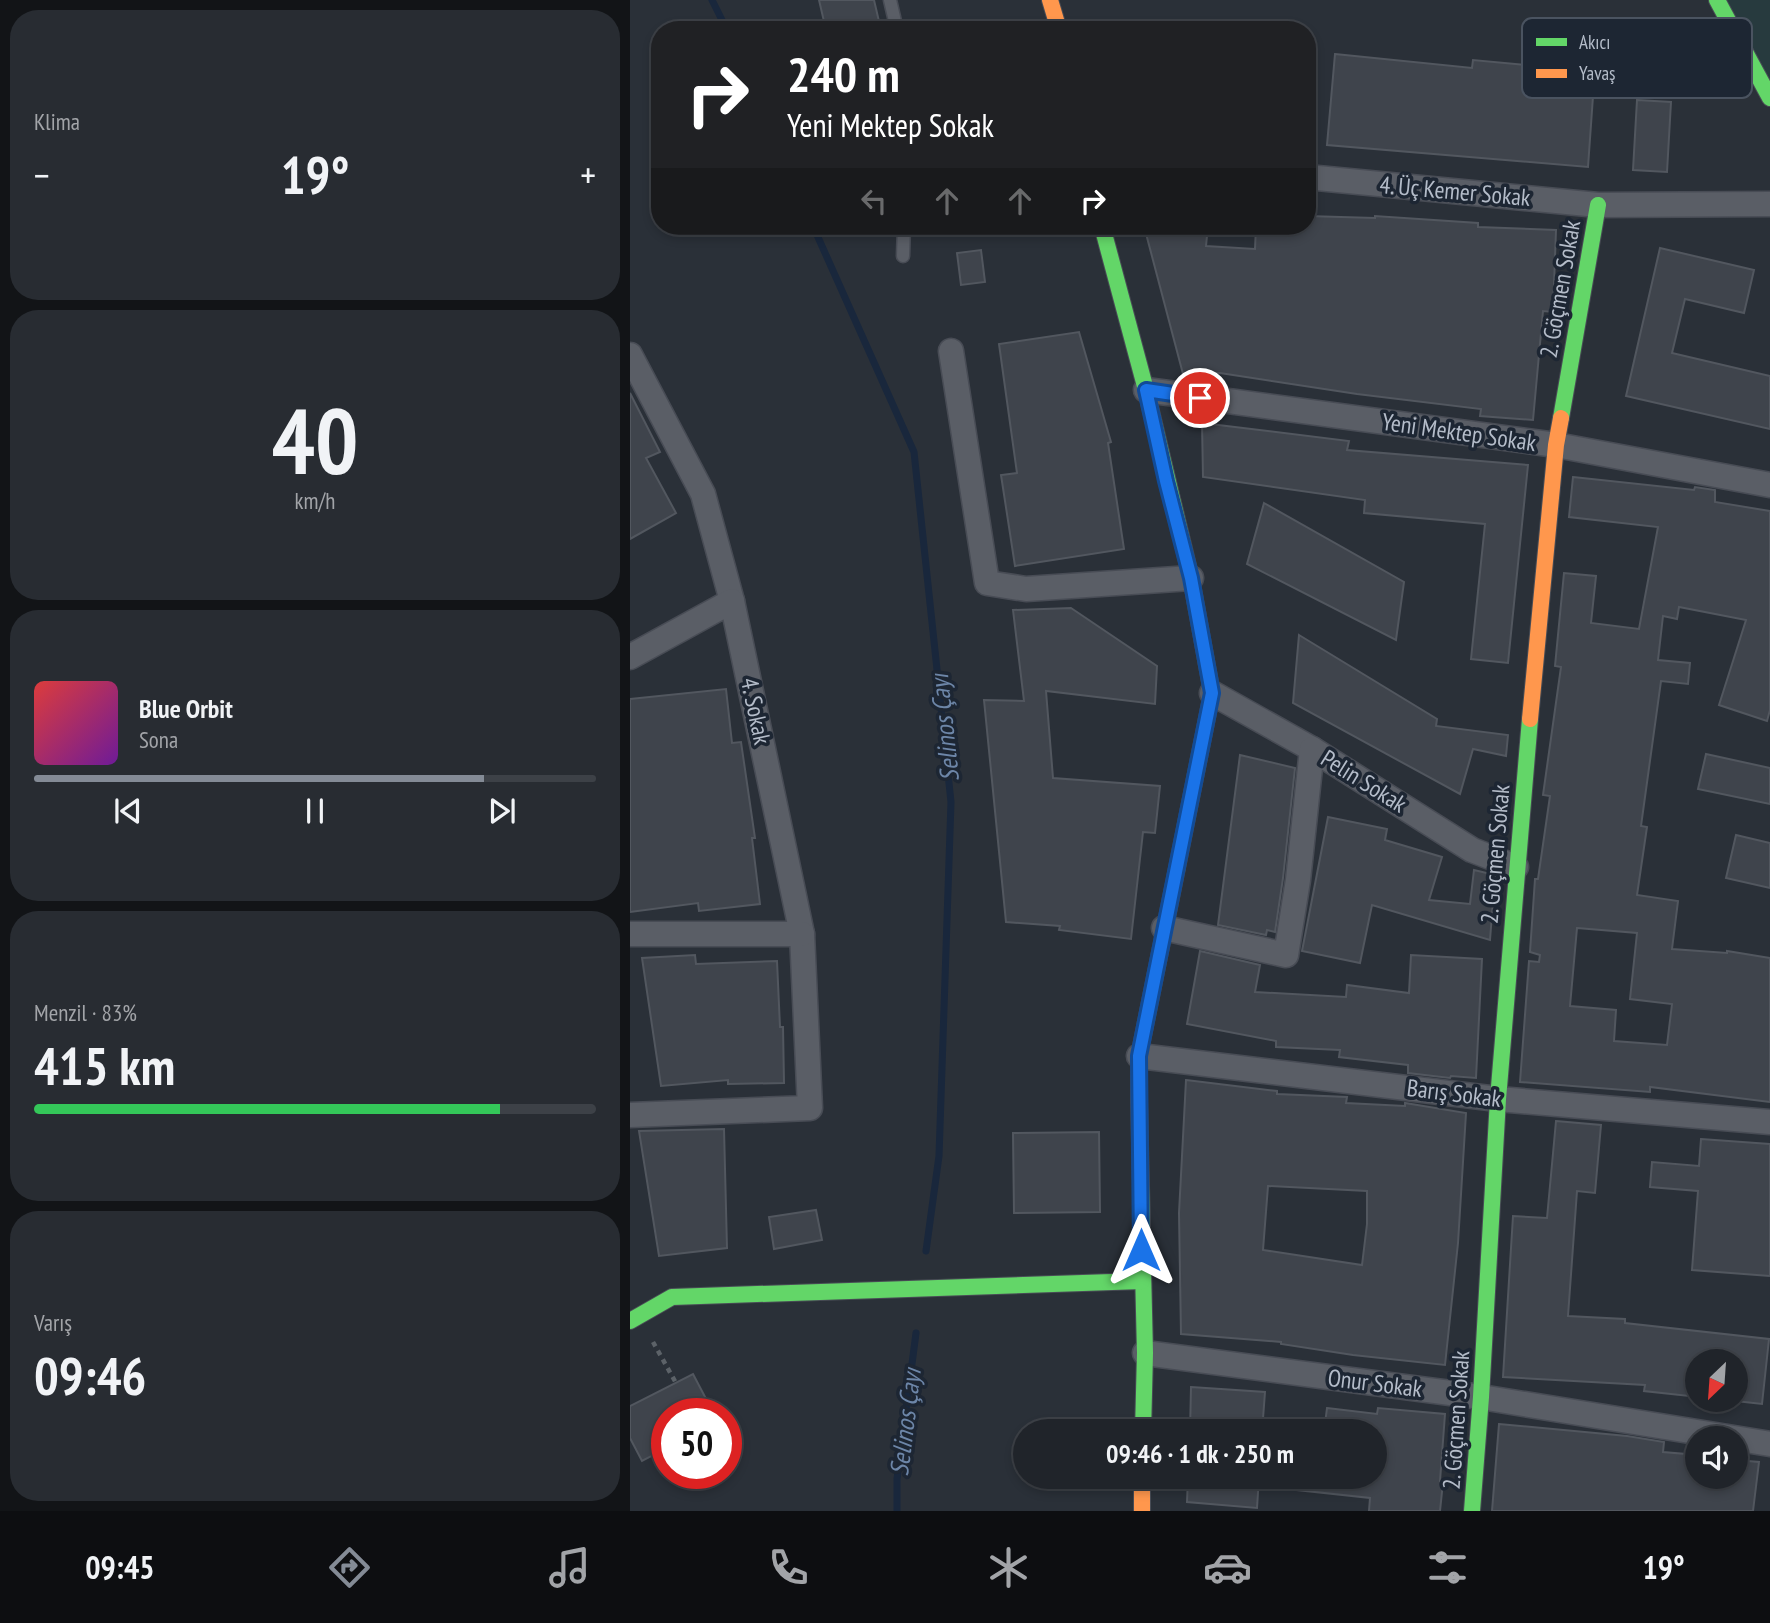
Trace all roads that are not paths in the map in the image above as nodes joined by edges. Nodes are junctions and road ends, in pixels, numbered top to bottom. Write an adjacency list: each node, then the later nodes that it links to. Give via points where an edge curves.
1 (890, 0): 6 (lane)
2 (1050, 0): 7 (main road)
3 (1058, 0): 8 (main road)
4 (1717, 0): 5 (main road)
5 (1727, 18)
6 (895, 21)
7 (1056, 21)
8 (1058, 21)
9 (1752, 65): 10 (main road)
10 (1770, 98)
11 (1316, 178): 13 (street, 4. Üç Kemer Sokak)
12 (1770, 204): 13 (street, 4. Üç Kemer Sokak)
13 (1598, 205): 20 (main road, 2. Göçmen Sokak)
14 (904, 235): 16 (lane)
15 (1104, 235): 19 (main road)
16 (903, 256)
17 (951, 351): 22 (street, via 987,583 1026,589)
18 (630, 355): 23 (street, 4. Sokak, via 703,494)
19 (1146, 390): 20 (street, Yeni Mektep Sokak); 22 (main road)
20 (1556, 445): 21 (street, Yeni Mektep Sokak); 27 (main road, 2. Göçmen Sokak)
21 (1770, 485)
22 (1191, 578): 25 (main road)
23 (732, 601): 24 (street); 30 (street, 4. Sokak)
24 (630, 657)
25 (1212, 693): 26 (street, Pelin Sokak); 28 (main road)
26 (1312, 749): 27 (street, Pelin Sokak, via 1472,850); 28 (street, via 1286,955)
27 (1516, 867): 32 (main road, 2. Göçmen Sokak)
28 (1164, 928): 31 (main road)
29 (630, 934): 30 (street)
30 (802, 934): 33 (street, 4. Sokak, via 810,1108)
31 (1139, 1056): 32 (street, Barış Sokak); 35 (main road)
32 (1498, 1099): 34 (street, Barış Sokak); 38 (main road, 2. Göçmen Sokak)
33 (631, 1111)
34 (1770, 1122)
35 (1142, 1281): 36 (main road, via 672,1297); 37 (main road)
36 (630, 1321)
37 (1145, 1353): 38 (street, Onur Sokak); 39 (main road)
38 (1481, 1397): 40 (street, Onur Sokak); 43 (main road, 2. Göçmen Sokak)
39 (1143, 1419)
40 (1770, 1444)
41 (1143, 1489): 42 (main road)
42 (1142, 1511)
43 (1472, 1511)

